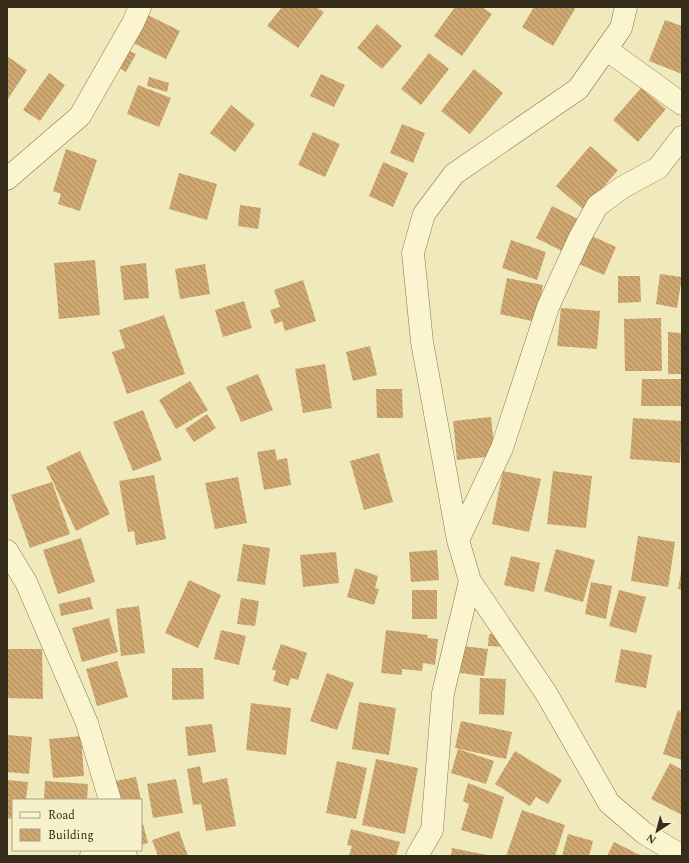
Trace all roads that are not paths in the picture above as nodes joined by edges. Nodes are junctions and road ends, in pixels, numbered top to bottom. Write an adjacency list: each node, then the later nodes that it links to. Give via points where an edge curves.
1 (140, 7): 6 (street, via 80,116)
2 (626, 7): 3 (street, via 621,28)
3 (606, 49): 4 (street); 7 (street, via 578,89 454,174 424,214 413,253 422,342)
4 (682, 104)
5 (682, 136): 7 (street, via 658,168 623,187 597,206 582,233 548,307 502,448)
6 (7, 179)
7 (458, 540): 9 (street)
8 (8, 554): 10 (street, via 26,582 87,723)
9 (470, 581): 13 (street, via 443,693 432,830); 14 (street, via 546,693 609,803 644,833)
10 (110, 799)
11 (91, 856): 12 (street)
12 (126, 856)
13 (417, 856)
14 (682, 856)

